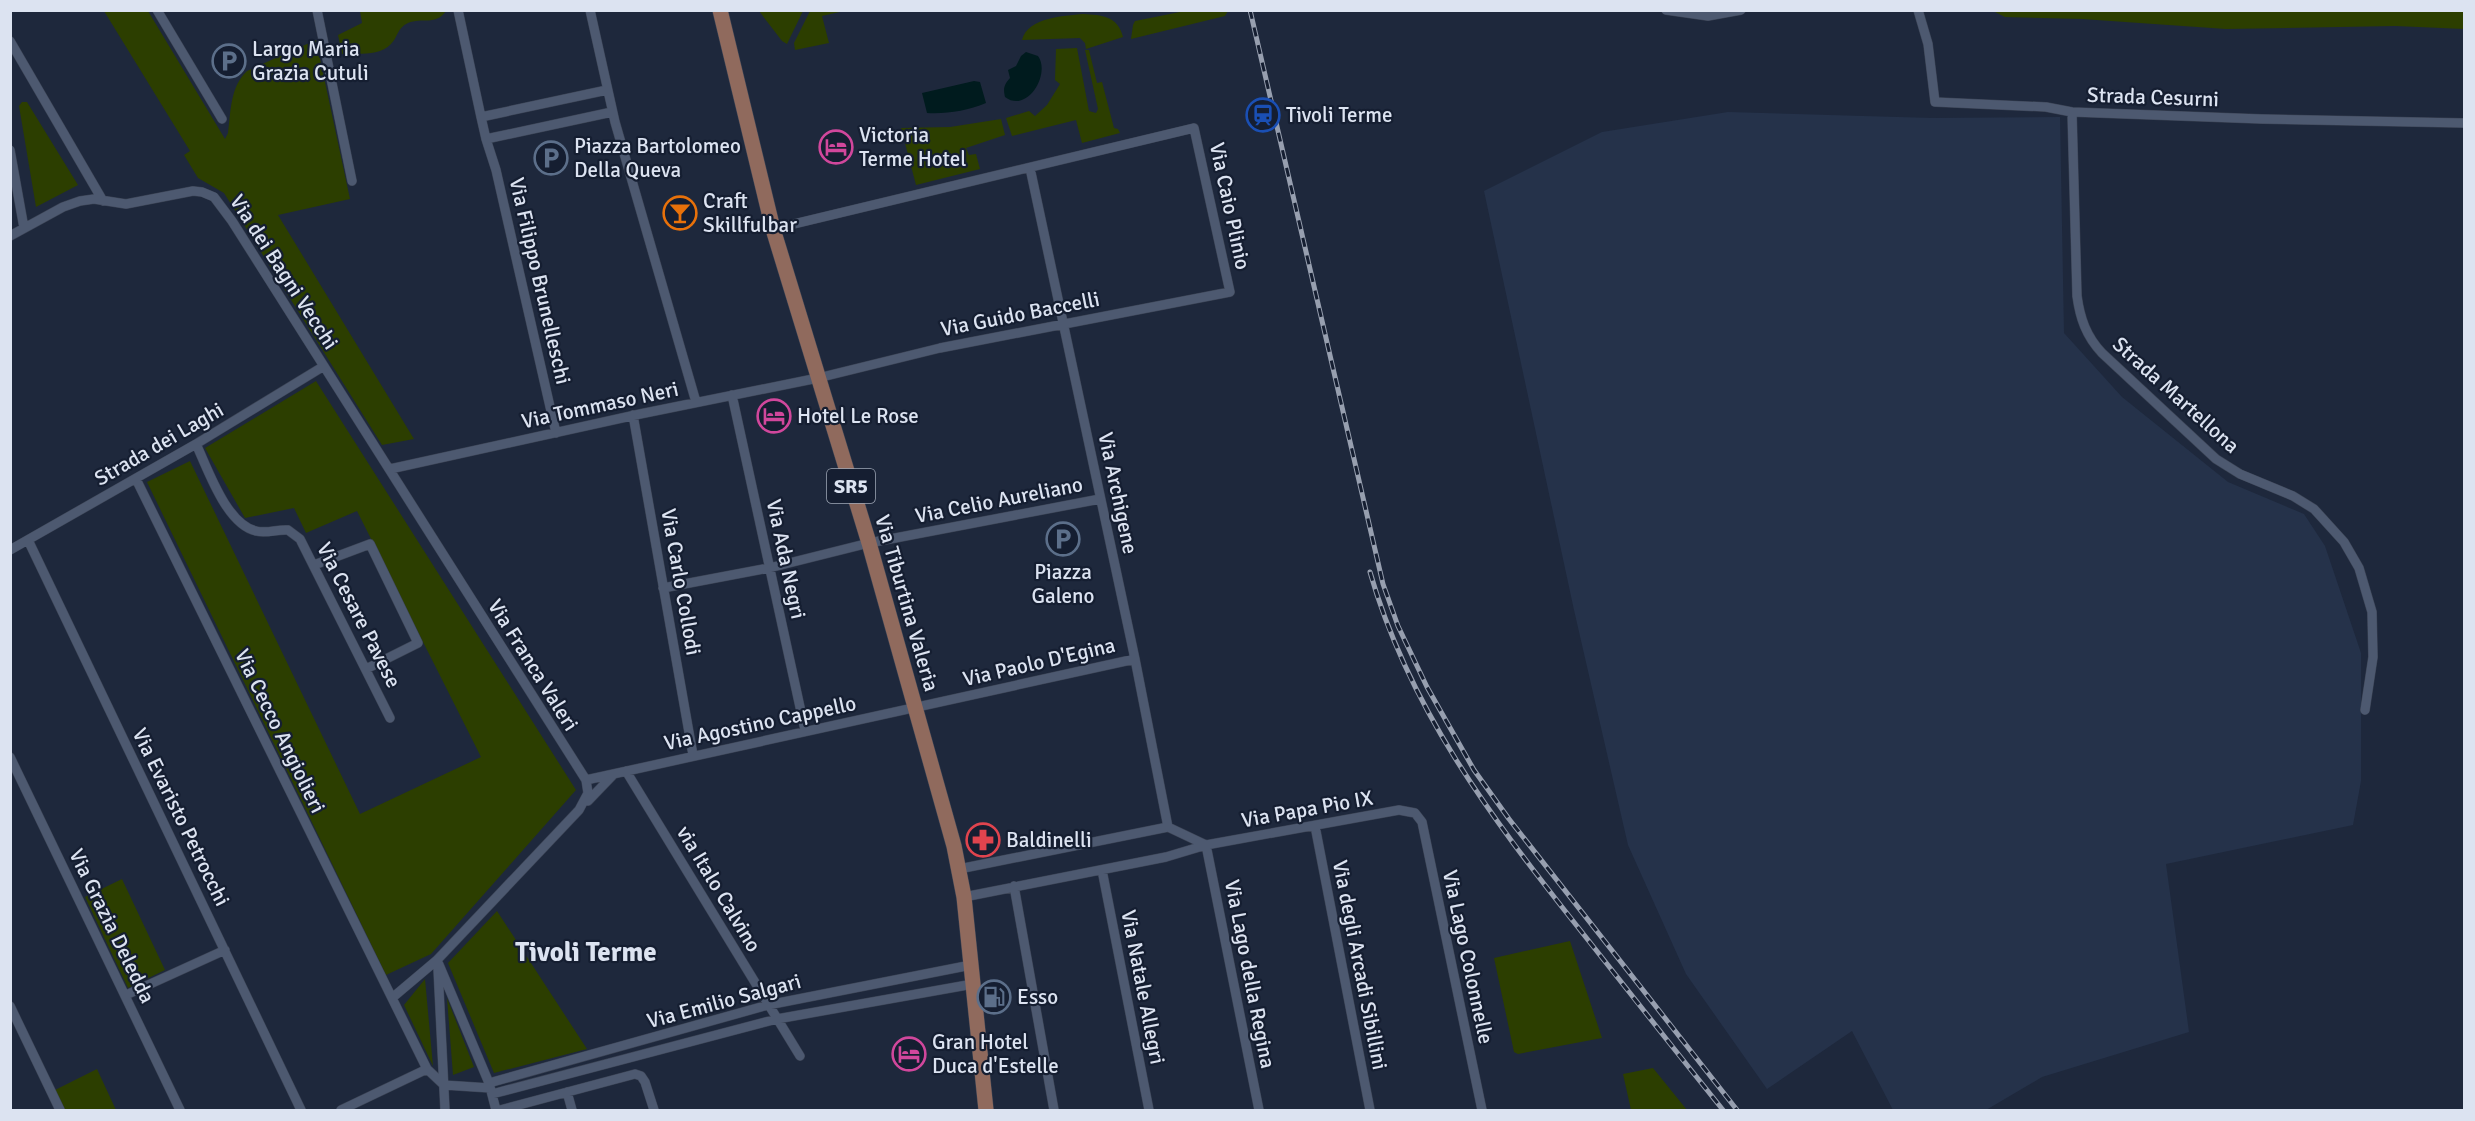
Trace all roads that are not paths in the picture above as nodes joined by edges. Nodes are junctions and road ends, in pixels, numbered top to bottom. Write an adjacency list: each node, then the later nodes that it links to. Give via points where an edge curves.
1 (157, 10): 14 (street)
2 (317, 10): 19 (street)
3 (458, 10): 13 (street)
4 (590, 10): 10 (street)
5 (720, 10): 22 (main road, Via Tiburtina Valeria / SR5)
6 (1666, 10): 7 (street, via 1708,16)
7 (1741, 10)
8 (1918, 10): 12 (street, Strada Cesurni, via 1929,52 1935,102 2046,107)
9 (10, 41): 20 (street)
10 (607, 90): 11 (street); 13 (street)
11 (612, 112): 16 (street); 29 (street)
12 (2072, 112): 15 (street, Strada Cesurni); 45 (street, Strada Martellona, via 2077,296 2088,335 2102,353 2216,459 2314,509 2344,542 2359,568 2372,612 2373,657)
13 (481, 117): 16 (street)
14 (222, 119)
15 (2464, 123)
16 (486, 139): 31 (street, Via Filippo Brunelleschi)
17 (10, 150): 21 (street)
18 (1030, 168): 22 (street); 24 (street, Via Caio Plinio, via 1194,128); 25 (street, Via Archigene)
19 (352, 181)
20 (103, 201): 21 (street, Via dei Bagni Vecchi, via 74,203); 26 (street, Via dei Bagni Vecchi, via 126,204 197,191 214,197)
21 (24, 228): 23 (street, Via dei Bagni Vecchi)
22 (773, 229): 27 (main road, Via Tiburtina Valeria / SR5)
23 (10, 236)
24 (1230, 292): 25 (street, Via Guido Baccelli)
25 (1064, 324): 27 (street, Via Guido Baccelli, via 940,348); 35 (street, Via Archigene)
26 (324, 366): 32 (street, Strada dei Laghi); 33 (street, Via Franca Valeri)
27 (818, 378): 28 (street, Via Tommaso Neri); 37 (main road, Via Tiburtina Valeria / SR5)
28 (732, 395): 29 (street, Via Tommaso Neri); 40 (street, Via Ada Negri)
29 (696, 402): 30 (street, Via Tommaso Neri)
30 (633, 415): 31 (street, Via Tommaso Neri); 41 (street, Via Carlo Collodi)
31 (556, 433): 33 (street, Via Tommaso Neri)
32 (196, 444): 34 (street, Strada dei Laghi); 39 (street, Via Cesare Pavese, via 237,520 259,532 292,532)
33 (390, 469): 52 (street, Via Franca Valeri)
34 (136, 478): 36 (street, Strada dei Laghi); 67 (street, Via Cecco Angiolieri)
35 (1100, 499): 37 (street, Via Celio Aureliano); 42 (street, Via Archigene)
36 (28, 540): 38 (street, Strada dei Laghi); 62 (street, Via Evaristo Petrocchi)
37 (869, 543): 40 (street, Via Celio Aureliano); 44 (main road, Via Tiburtina Valeria / SR5)
38 (10, 550)
39 (314, 565): 43 (street, Via Cesare Pavese); 43 (street, via 370,544 418,643)
40 (769, 568): 41 (street, Via Celio Aureliano); 47 (street, Via Ada Negri)
41 (663, 588): 48 (street, Via Carlo Collodi)
42 (1135, 659): 44 (street, Via Paolo D'Egina); 56 (street, Via Archigene)
43 (366, 669): 46 (street, Via Cesare Pavese)
44 (915, 708): 47 (street, Via Agostino Cappello); 58 (main road, Via Tiburtina Valeria / SR5)
45 (2365, 710)
46 (390, 718)
47 (806, 730): 48 (street, Via Agostino Cappello)
48 (693, 755): 50 (street, Via Agostino Cappello)
49 (10, 757): 66 (street, Via Grazia Deledda)
50 (626, 771): 51 (street, Via Agostino Cappello); 68 (street, via Italo Calvino)
51 (613, 775): 52 (street, Via Agostino Cappello); 53 (street)
52 (586, 780): 53 (street, via 588,793)
53 (579, 810): 63 (street)
54 (1415, 813): 55 (street, Via Papa Pio IX, via 1399,810); 90 (street, Via Lago Colonnelle, via 1422,822)
55 (1315, 826): 57 (street, Via Papa Pio IX); 89 (street, Via degli Arcadi Sibillini)
56 (1168, 827): 57 (street); 58 (street)
57 (1206, 845): 59 (street, Via Papa Pio IX); 88 (street, Via Lago della Regina)
58 (959, 868): 61 (main road, Via Tiburtina Valeria / SR5)
59 (1102, 870): 60 (street, Via Papa Pio IX); 87 (street, Via Natale Allegri)
60 (1014, 886): 61 (street, Via Papa Pio IX); 86 (street)
61 (963, 897): 64 (main road, Via Tiburtina Valeria / SR5)
62 (225, 950): 66 (street); 78 (street, Via Evaristo Petrocchi)
63 (437, 960): 67 (street); 73 (street); 74 (street)
64 (971, 965): 65 (main road, Via Tiburtina Valeria / SR5); 68 (street, Via Emilio Salgari)
65 (974, 984): 70 (street, Via Emilio Salgari); 85 (main road, Via Tiburtina Valeria / SR5)
66 (126, 996): 77 (street, Via Grazia Deledda)
67 (392, 999): 72 (street, Via Cecco Angiolieri)
68 (768, 1005): 70 (street, via Italo Calvino); 74 (street, Via Emilio Salgari)
69 (10, 1006): 76 (street)
70 (777, 1019): 71 (street, via Italo Calvino); 74 (street, Via Emilio Salgari)
71 (801, 1056)
72 (427, 1069): 73 (street); 79 (street)
73 (444, 1085): 74 (street); 80 (street)
74 (490, 1088): 81 (street)
75 (567, 1092): 82 (street); 83 (street); 84 (street, via 629,1075 641,1076)
76 (60, 1110)
77 (180, 1110)
78 (301, 1110)
79 (340, 1110)
80 (445, 1110)
81 (496, 1110)
82 (500, 1110)
83 (572, 1110)
84 (654, 1110)
85 (986, 1110)
86 (1054, 1110)
87 (1149, 1110)
88 (1259, 1110)
89 (1370, 1110)
90 (1482, 1110)

